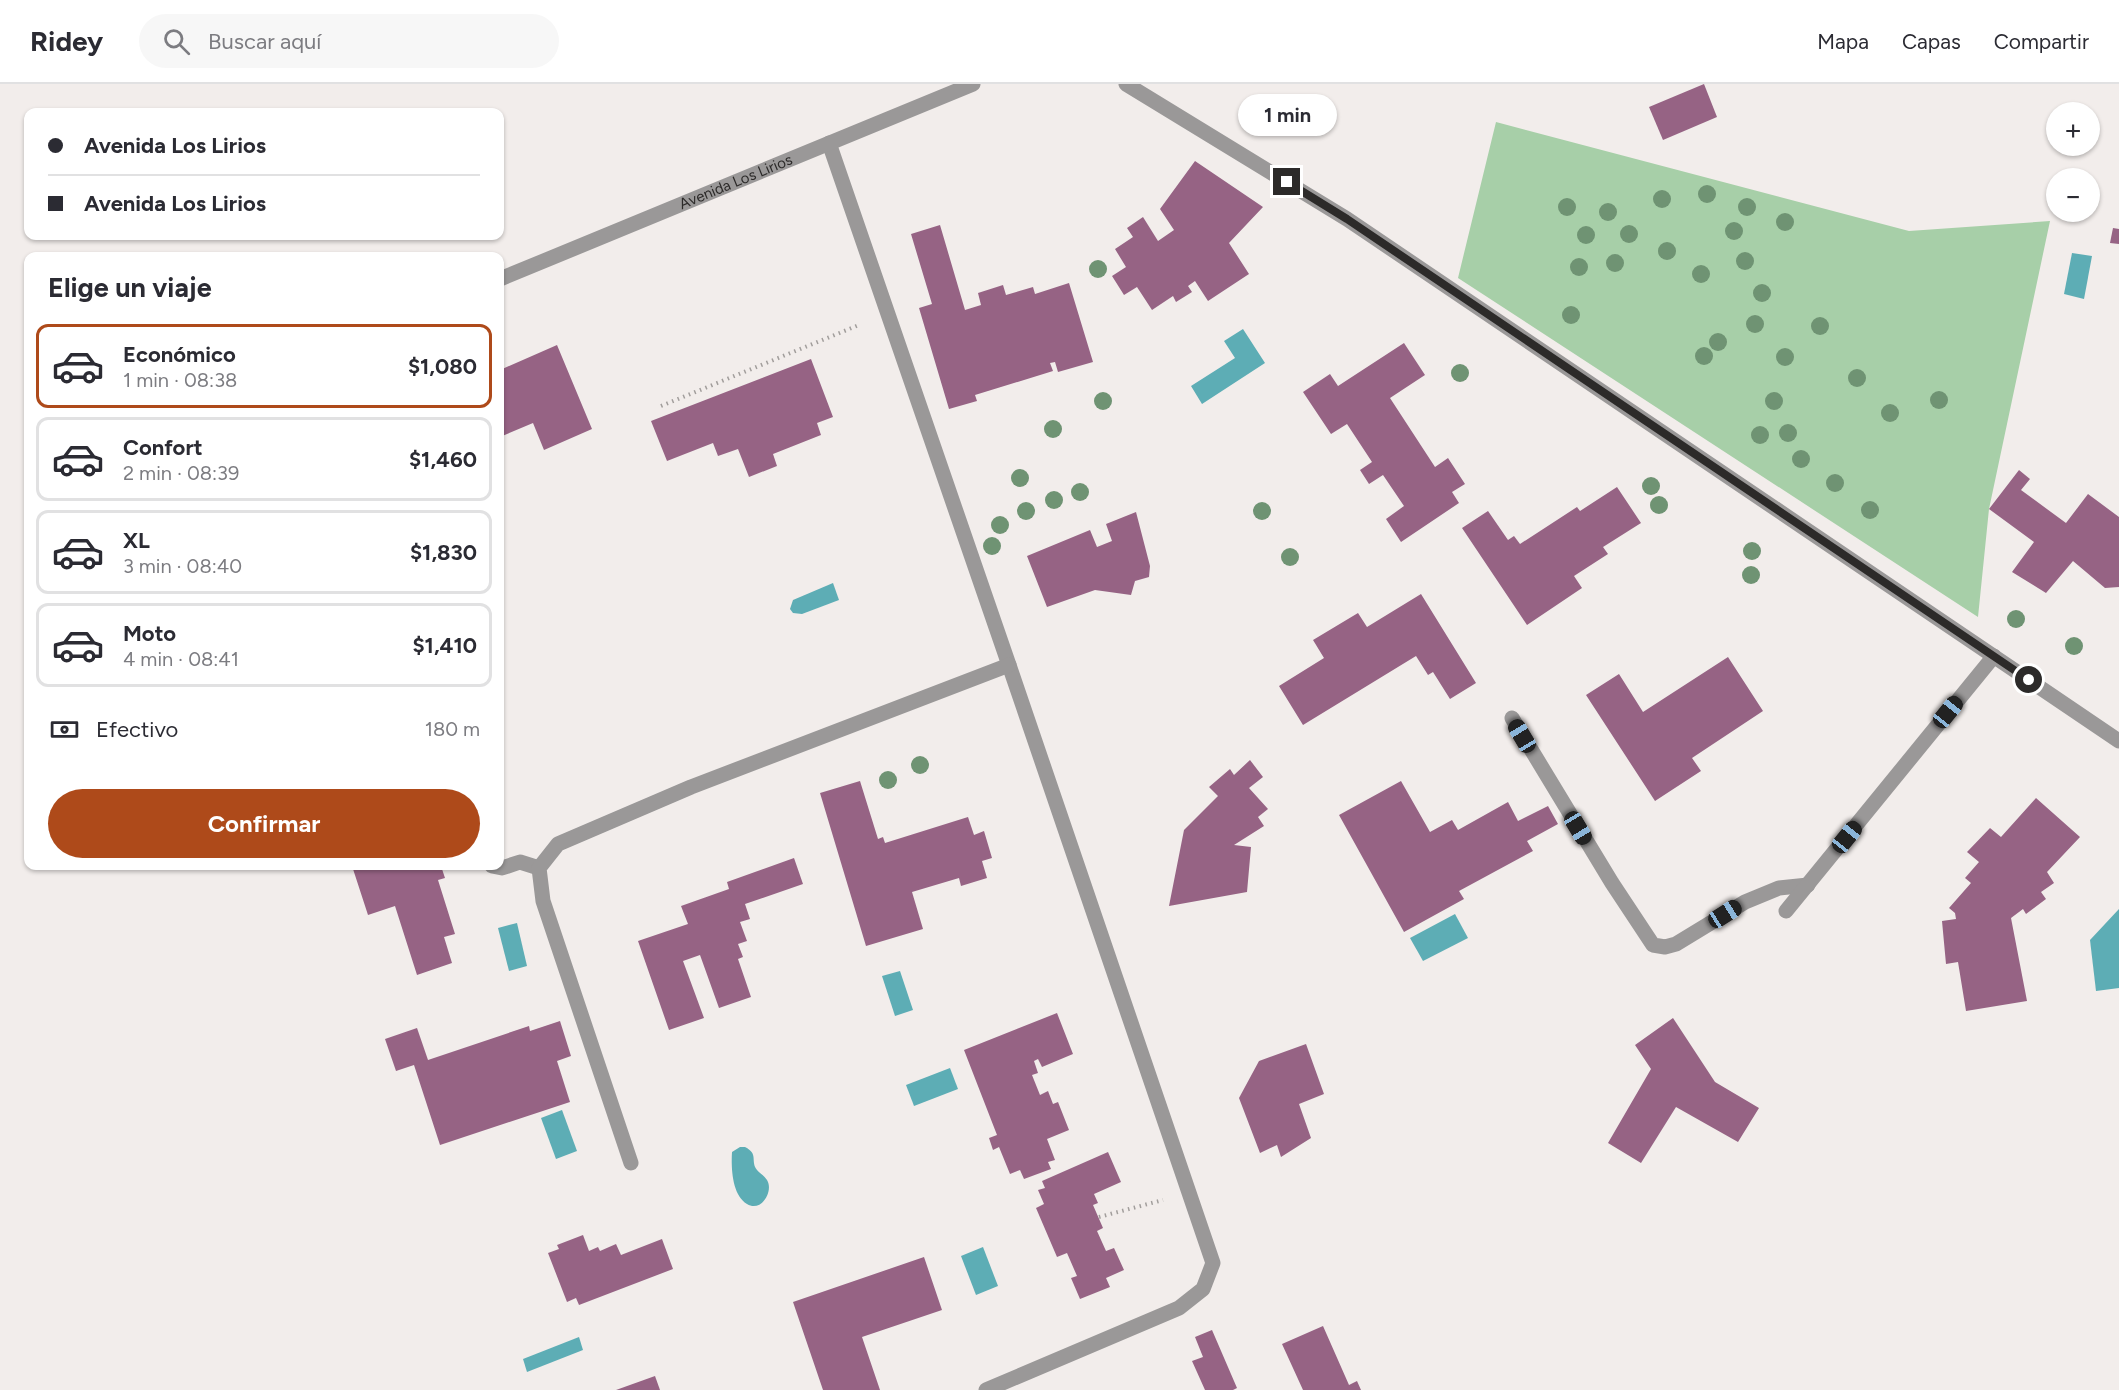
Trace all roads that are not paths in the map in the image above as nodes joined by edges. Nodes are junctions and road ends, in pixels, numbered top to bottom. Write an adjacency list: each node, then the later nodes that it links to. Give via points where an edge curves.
1 (973, 84): 3 (street, Avenida Los Lirios)
2 (1126, 84): 5 (street, via 1347,219)
3 (829, 143): 4 (street, Avenida Los Lirios); 6 (street)
4 (504, 277)
5 (1994, 656): 8 (street); 11 (street)
6 (1010, 665): 10 (street, via 691,787 558,844); 14 (street, via 1213,1263 1203,1289 1179,1308)
7 (1512, 718): 11 (street, via 1653,945 1676,944 1744,902 1779,888)
8 (2119, 741)
9 (504, 867): 10 (street, via 520,862)
10 (539, 868): 13 (street, via 543,901)
11 (1808, 885): 12 (street)
12 (1786, 911)
13 (632, 1163)
14 (986, 1390)

